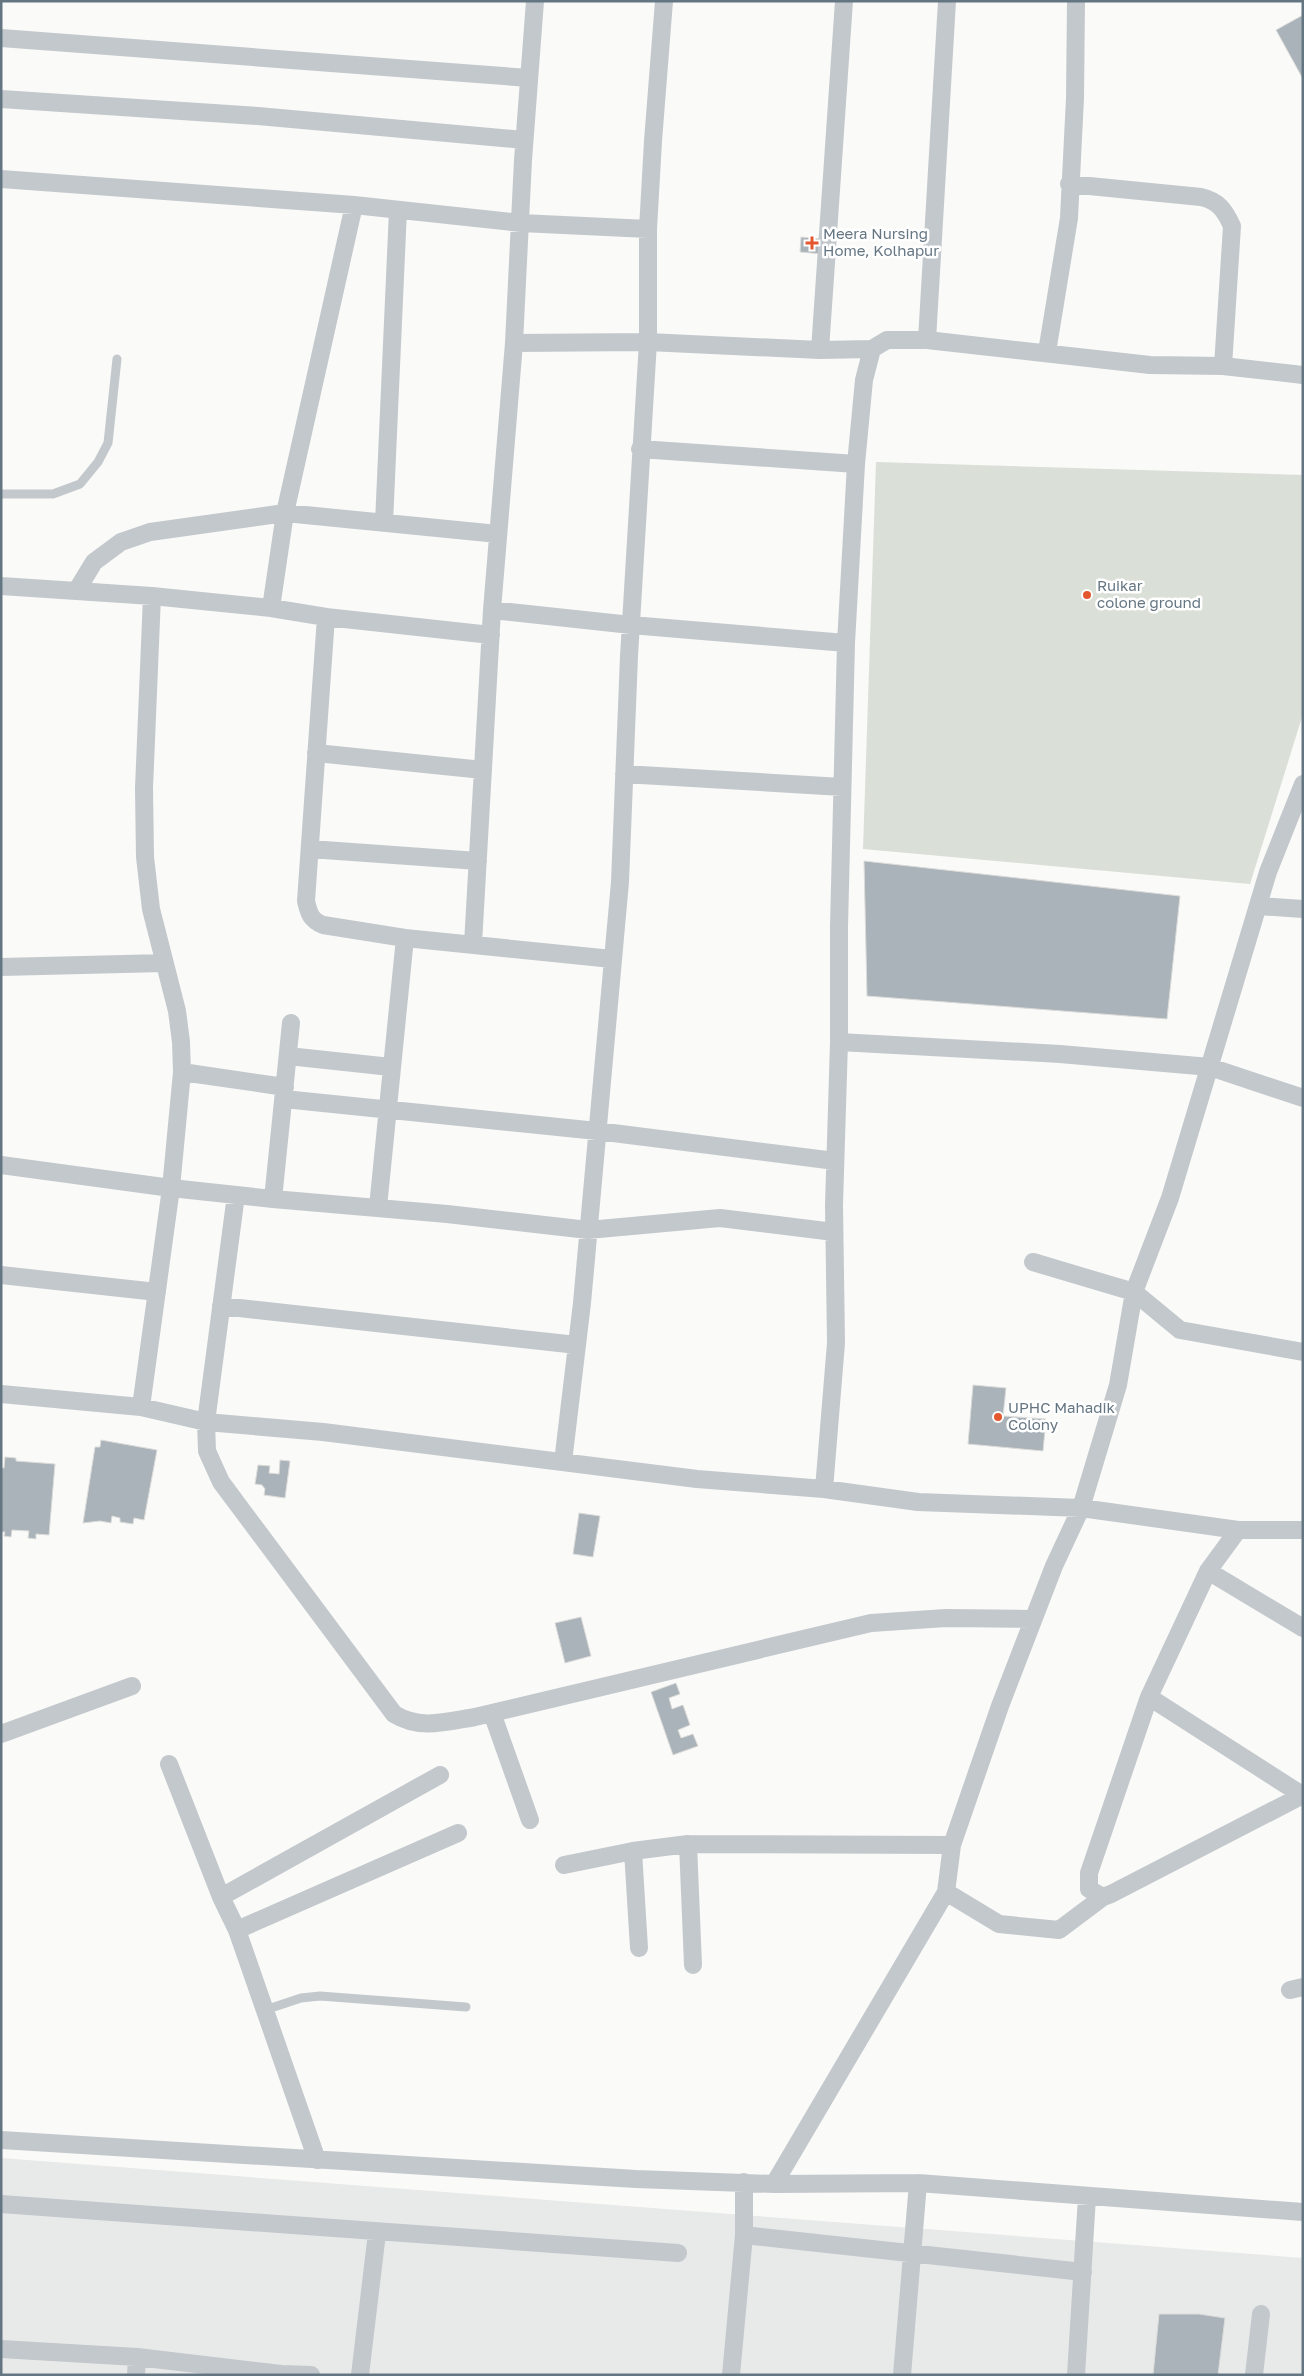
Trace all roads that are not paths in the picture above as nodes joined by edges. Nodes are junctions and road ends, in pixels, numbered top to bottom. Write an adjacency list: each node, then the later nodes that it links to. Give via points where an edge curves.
1 (535, 1): 7 (street)
2 (664, 1): 15 (street)
3 (844, 1): 20 (street)
4 (947, 1): 16 (street)
5 (1076, 1): 11 (street)
6 (1, 38): 7 (street)
7 (529, 78): 9 (street)
8 (1, 99): 9 (street, via 258,116)
9 (524, 140): 14 (street)
10 (1, 179): 12 (street)
11 (1070, 184): 21 (street, via 1069,218); 23 (street, via 1201,197 1212,199 1225,210 1232,226)
12 (354, 206): 13 (street); 28 (street)
13 (398, 210): 14 (street); 29 (street)
14 (521, 223): 15 (street); 18 (street)
15 (648, 229): 17 (street)
16 (928, 340): 19 (street, via 887,340); 21 (street)
17 (648, 342): 18 (street); 20 (street); 25 (street)
18 (514, 343): 30 (street)
19 (872, 349): 20 (street); 26 (street, via 864,380)
20 (820, 350)
21 (1047, 352): 23 (street, via 1150,365)
22 (117, 360): 27 (lane, via 108,443 80,484 53,494)
23 (1223, 366): 24 (street)
24 (1303, 375)
25 (640, 449): 26 (street); 37 (street)
26 (856, 464): 39 (street)
27 (1, 494)
28 (285, 513): 29 (street); 32 (street, via 150,532 122,542 94,562); 34 (street)
29 (384, 523): 30 (street)
30 (498, 534): 35 (street)
31 (1, 586): 32 (street)
32 (77, 590): 33 (street)
33 (152, 596): 34 (street); 52 (street, via 144,857 151,909)
34 (271, 608): 36 (street)
35 (492, 610): 37 (street); 38 (street)
36 (326, 617): 38 (street); 40 (street)
37 (631, 625): 39 (street); 42 (street)
38 (491, 635): 41 (street)
39 (846, 643): 43 (street)
40 (316, 753): 41 (street); 45 (street)
41 (483, 770): 46 (street)
42 (624, 774): 43 (street); 51 (street, via 620,882)
43 (842, 787): 55 (street)
44 (1301, 791): 47 (street, via 1268,872)
45 (310, 849): 46 (street); 49 (street, via 306,901 309,915 315,921)
46 (478, 861): 50 (street)
47 (1258, 906): 48 (street); 58 (street)
48 (1303, 909)
49 (405, 938): 50 (street); 57 (street)
50 (473, 944): 51 (street)
51 (612, 959): 63 (street)
52 (164, 963): 53 (street); 59 (street, via 177,1011)
53 (1, 967)
54 (291, 1023): 56 (street)
55 (839, 1042): 58 (street, via 1060,1054); 64 (street)
56 (288, 1056): 57 (street); 60 (street)
57 (391, 1067): 62 (street)
58 (1210, 1067): 61 (street); 75 (street, via 1170,1198)
59 (182, 1072): 60 (street); 66 (street)
60 (285, 1093): 62 (street); 68 (street)
61 (1303, 1098)
62 (387, 1110): 63 (street); 69 (street)
63 (597, 1132): 64 (street); 70 (street)
64 (835, 1160): 71 (street)
65 (1, 1164): 66 (street)
66 (171, 1188): 67 (street); 74 (street)
67 (236, 1195): 68 (street); 76 (street)
68 (273, 1200): 69 (street)
69 (378, 1208): 70 (street)
70 (588, 1230): 71 (street, via 720,1218); 77 (street)
71 (834, 1232): 83 (street, via 836,1343)
72 (1033, 1262): 75 (street)
73 (1, 1275): 74 (street)
74 (157, 1292): 80 (street)
75 (1134, 1292): 78 (street, via 1180,1330); 84 (street, via 1118,1385)
76 (221, 1306): 77 (street); 81 (street)
77 (577, 1345): 82 (street)
78 (1303, 1352)
79 (1, 1394): 80 (street)
80 (141, 1407): 81 (street)
81 (206, 1422): 82 (street, via 323,1432); 92 (street, via 207,1451 221,1482 394,1714 407,1722 424,1724)
82 (563, 1462): 83 (street, via 696,1479)
83 (824, 1489): 84 (street, via 918,1502)
84 (1081, 1508): 85 (street); 88 (street)
85 (1238, 1530): 86 (street); 87 (street)
86 (1303, 1530)
87 (1208, 1571): 89 (street); 91 (street)
88 (1032, 1619): 92 (street, via 946,1618 871,1623); 100 (street)
89 (1303, 1628)
90 (132, 1686): 93 (street)
91 (1150, 1697): 96 (street); 105 (street, via 1089,1873 1089,1889)
92 (492, 1713): 97 (street)
93 (1, 1734)
94 (169, 1764): 104 (street)
95 (440, 1775): 104 (street)
96 (1303, 1795): 105 (street)
97 (530, 1820)
98 (458, 1833): 106 (street)
99 (688, 1844): 100 (street); 101 (street); 108 (street)
100 (952, 1845): 103 (street)
101 (634, 1851): 102 (street); 107 (street)
102 (564, 1864)
103 (946, 1892): 105 (street, via 999,1924 1059,1930); 115 (street)
104 (221, 1897): 106 (street)
105 (1103, 1897)
106 (237, 1930): 110 (street)
107 (639, 1948)
108 (693, 1965)
109 (466, 2007): 110 (lane, via 320,1996 301,1998)
110 (265, 2010): 112 (street)
111 (1, 2140): 112 (street)
112 (317, 2160): 113 (street)
113 (744, 2182): 115 (street); 120 (street)
114 (918, 2183): 115 (street); 116 (street); 122 (street)
115 (774, 2184)
116 (1087, 2197): 118 (street); 123 (street)
117 (1, 2204): 119 (street)
118 (1303, 2212)
119 (377, 2233): 121 (street); 130 (street)
120 (744, 2235): 122 (street); 131 (street)
121 (678, 2253)
122 (913, 2255): 123 (street); 132 (street)
123 (1083, 2272): 133 (street)
124 (1261, 2314): 134 (street)
125 (1, 2349): 126 (street)
126 (137, 2357): 127 (street); 128 (street)
127 (281, 2374): 129 (street)
128 (136, 2375)
129 (311, 2375)
130 (360, 2375)
131 (731, 2375)
132 (902, 2375)
133 (1076, 2375)
134 (1254, 2375)

